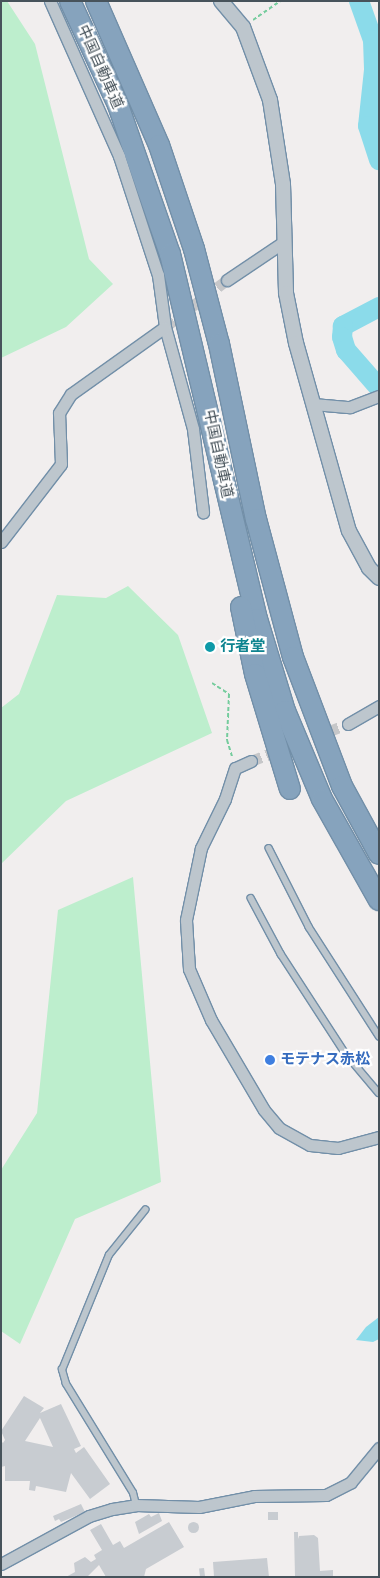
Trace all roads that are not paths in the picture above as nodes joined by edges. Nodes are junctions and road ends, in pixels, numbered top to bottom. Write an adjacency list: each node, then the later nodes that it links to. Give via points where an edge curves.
1 (50, 1): 7 (street, via 119,156 158,275)
2 (70, 1): 10 (highway, 中国自動車道, via 118,105 155,204 186,312)
3 (96, 1): 19 (highway, 中国自動車道, via 159,145 194,249 219,344 256,519 293,657 342,786)
4 (221, 1): 5 (street, via 243,27 270,100 283,184)
5 (282, 243): 6 (street); 9 (street, via 286,293)
6 (227, 280)
7 (165, 327): 11 (street, via 194,428); 12 (street, via 71,394 59,413 61,464)
8 (379, 396): 9 (street, via 350,407)
9 (313, 404): 13 (street, via 349,531 369,568)
10 (222, 474): 17 (highway, via 239,594 255,674); 21 (highway, 中国自動車道, via 257,620 286,711 322,799)
11 (203, 512)
12 (1, 542)
13 (379, 578)
14 (379, 706): 15 (street)
15 (348, 724)
16 (251, 761): 24 (street, via 235,768 225,799 201,848 186,920 188,969 200,1000 264,1110 279,1128 310,1145 338,1148)
17 (290, 789)
18 (269, 848): 22 (lane, via 309,927)
19 (379, 854)
20 (251, 898): 23 (lane, via 346,1054)
21 (379, 900)
22 (379, 1036)
23 (379, 1093)
24 (379, 1137)
25 (146, 1210): 27 (lane, via 109,1254 62,1370 66,1384 133,1493)
26 (379, 1448): 27 (street, via 351,1482 326,1495 254,1496 171,1509)
27 (136, 1506): 28 (street, via 89,1516)
28 (1, 1564)

